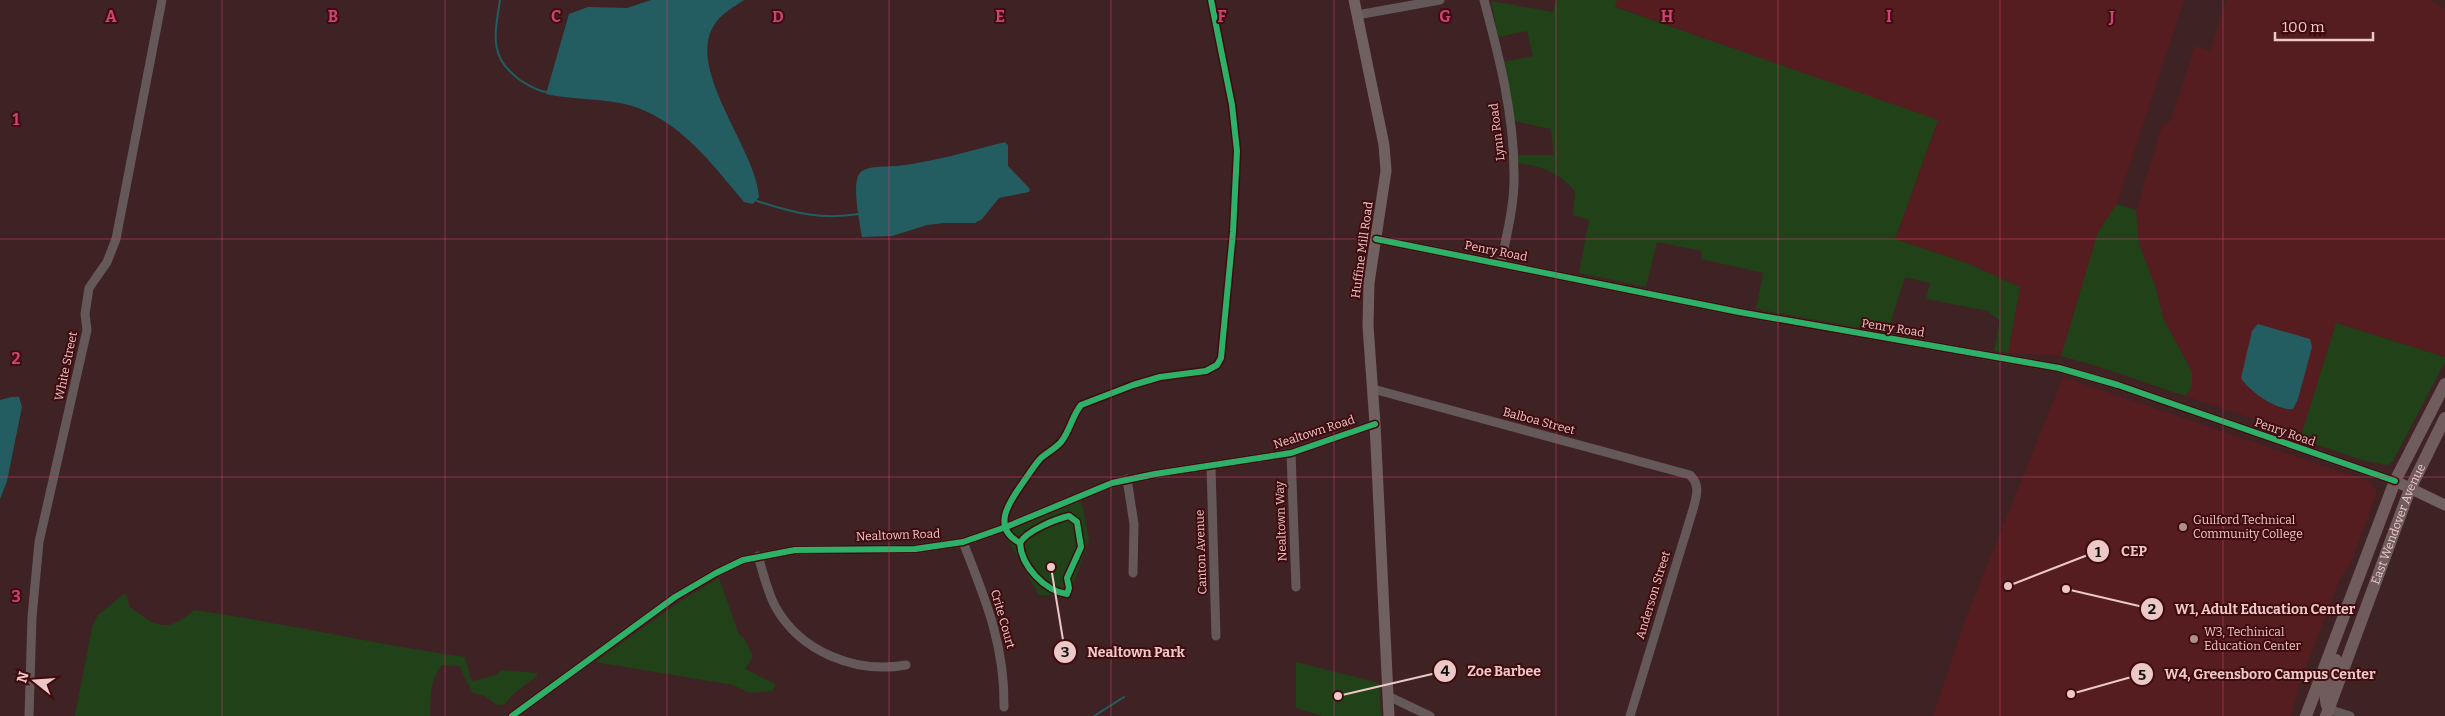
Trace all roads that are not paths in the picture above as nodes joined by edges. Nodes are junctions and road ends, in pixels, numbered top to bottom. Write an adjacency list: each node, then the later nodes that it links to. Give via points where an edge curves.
1 (162, 0): 31 (street, White Street, via 116,239 107,262 89,288 85,314 87,330 39,542 32,617)
2 (1354, 0): 5 (main road, Huffine Mill Road)
3 (1440, 0): 5 (street)
4 (1484, 0): 7 (street, Lynn Road, via 1501,65 1514,172 1512,206)
5 (1357, 16): 6 (main road, Huffine Mill Road, via 1384,145 1386,171)
6 (1376, 239): 7 (street, Penry Road); 9 (main road, Huffine Mill Road, via 1369,283 1368,326)
7 (1501, 263): 16 (street, Penry Road, via 1739,312 2059,368 2118,385)
8 (2445, 384): 16 (highway, East Wendover Avenue)
9 (1373, 389): 11 (main road, Huffine Mill Road); 15 (street, Balboa Street, via 1690,475)
10 (2445, 418): 17 (highway, East Wendover Avenue)
11 (1375, 424): 12 (street, Nealtown Road); 27 (main road, Huffine Mill Road)
12 (1292, 453): 13 (street, Nealtown Road); 23 (street, Nealtown Way)
13 (1211, 467): 14 (street, Nealtown Road); 25 (street, Canton Avenue)
14 (1127, 479): 20 (street, Nealtown Road); 22 (street, via 1134,524)
15 (1696, 481): 35 (street, Anderson Street, via 1698,488 1694,506)
16 (2395, 481): 17 (main road); 24 (highway, East Wendover Avenue)
17 (2411, 487): 18 (main road); 19 (main road); 30 (highway, East Wendover Avenue)
18 (2445, 497)
19 (2445, 505)
20 (963, 542): 21 (street, Nealtown Road, via 915,548 795,550); 29 (street, Crite Court, via 996,629 1002,658)
21 (758, 556): 26 (street, via 775,606 806,643 840,660 872,667); 32 (street, Nealtown Road, via 716,573 675,597)
22 (1133, 573)
23 (1296, 587)
24 (2346, 612): 28 (highway, East Wendover Avenue); 30 (highway, via 2345,636 2325,691)
25 (1216, 636)
26 (906, 666)
27 (1388, 696): 33 (main road, Huffine Mill Road); 34 (street)
28 (2312, 698): 36 (highway, East Wendover Avenue); 37 (highway)
29 (1004, 707)
30 (2327, 712): 38 (street)
31 (29, 716)
32 (512, 716)
33 (1389, 716)
34 (1430, 716)
35 (1630, 716)
36 (2306, 716)
37 (2316, 716)
38 (2350, 716)

